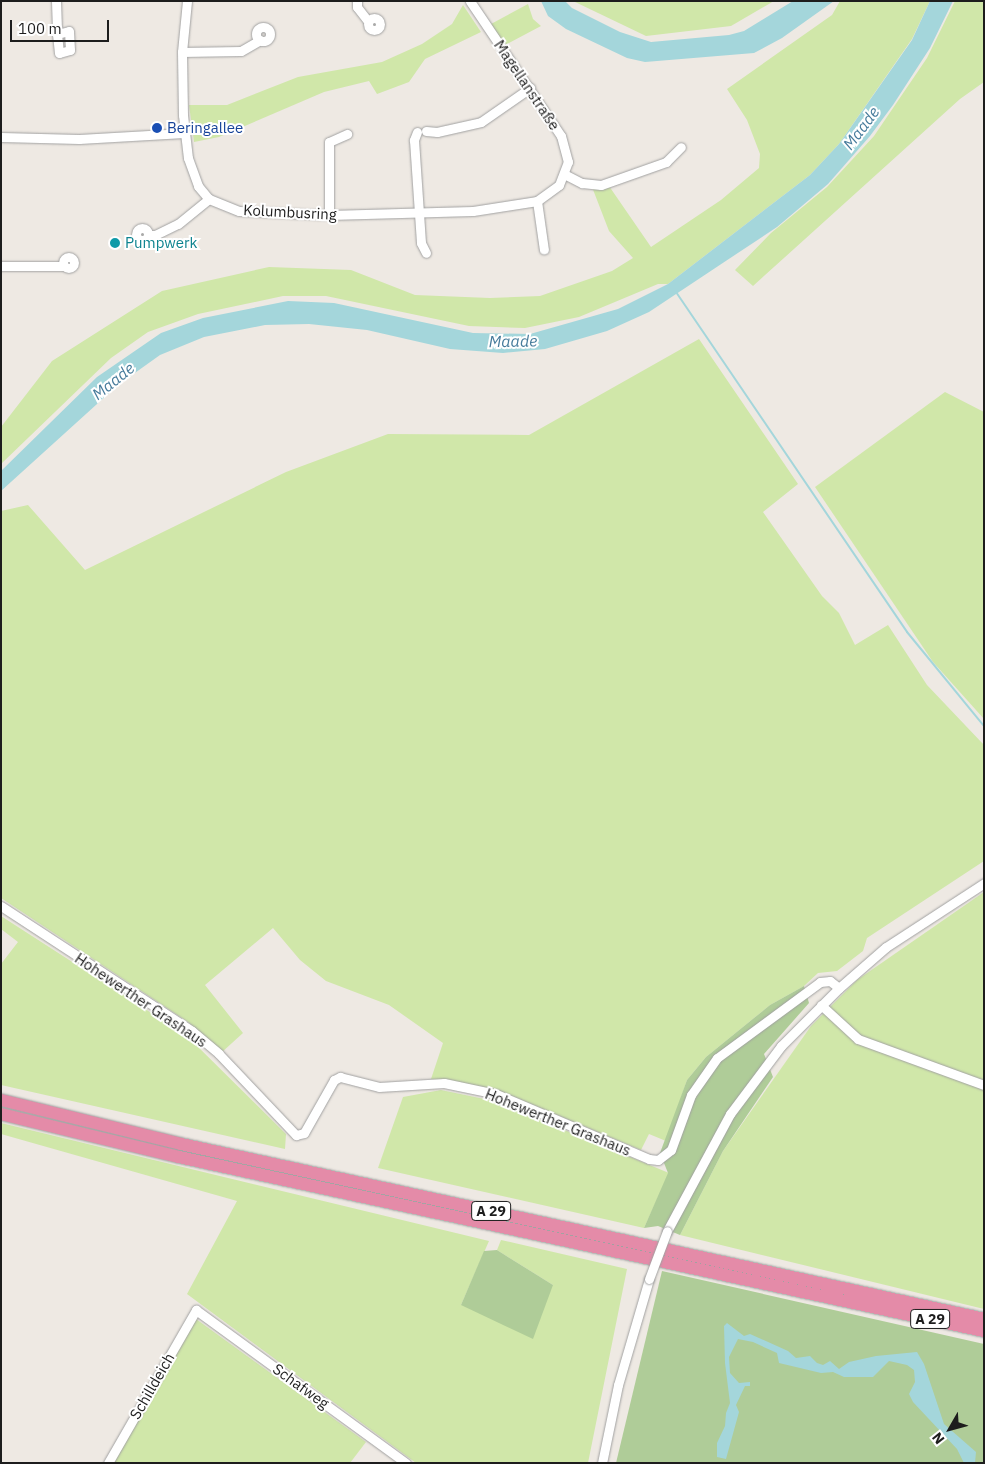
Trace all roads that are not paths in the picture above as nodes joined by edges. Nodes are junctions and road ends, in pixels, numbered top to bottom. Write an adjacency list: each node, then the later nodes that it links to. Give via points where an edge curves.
1 (56, 1): 6 (street)
2 (186, 1): 8 (street)
3 (357, 1): 5 (street, via 357,7)
4 (470, 1): 9 (street, Magellanstraße)
5 (368, 21)
6 (57, 34)
7 (260, 40): 8 (street, via 241,51)
8 (182, 52): 10 (street)
9 (530, 88): 14 (street, Magellanstraße, via 564,143 568,162); 17 (street, via 481,122 437,132 422,132 414,140)
10 (184, 133): 12 (street, via 80,138); 15 (street, via 188,158 198,186)
11 (347, 134): 18 (street, via 329,142)
12 (1, 137)
13 (681, 147): 14 (street, via 666,162 601,185 582,184)
14 (566, 174): 16 (street, Kolumbusring, via 555,189)
15 (209, 199): 18 (street, Kolumbusring, via 239,211); 19 (street, via 178,224)
16 (537, 201): 17 (street, Kolumbusring, via 473,211); 20 (street)
17 (420, 214): 18 (street, Kolumbusring); 21 (street, via 421,243)
18 (329, 215)
19 (148, 235)
20 (544, 250)
21 (426, 253)
22 (1, 266): 23 (street)
23 (64, 266)
24 (984, 883): 26 (street, via 902,936)
25 (1, 906): 26 (street, Hohewerther Grashaus, via 192,1032 219,1054 296,1135 304,1133 334,1080 340,1078 379,1087 444,1083 496,1094 658,1160 671,1150 691,1095 717,1058 820,982 830,981)
26 (839, 988): 27 (street)
27 (821, 1005): 28 (street, via 858,1039); 36 (street, bridge, via 749,1086 708,1150 667,1231 649,1279 618,1385)
28 (984, 1085)
29 (1, 1100): 32 (highway, A 29, via 181,1144)
30 (1, 1114): 33 (highway, A 29, via 188,1159)
31 (196, 1310): 34 (street, Schilldeich); 35 (street, Schafweg)
32 (984, 1319)
33 (984, 1332)
34 (108, 1463)
35 (406, 1463)
36 (602, 1463)

